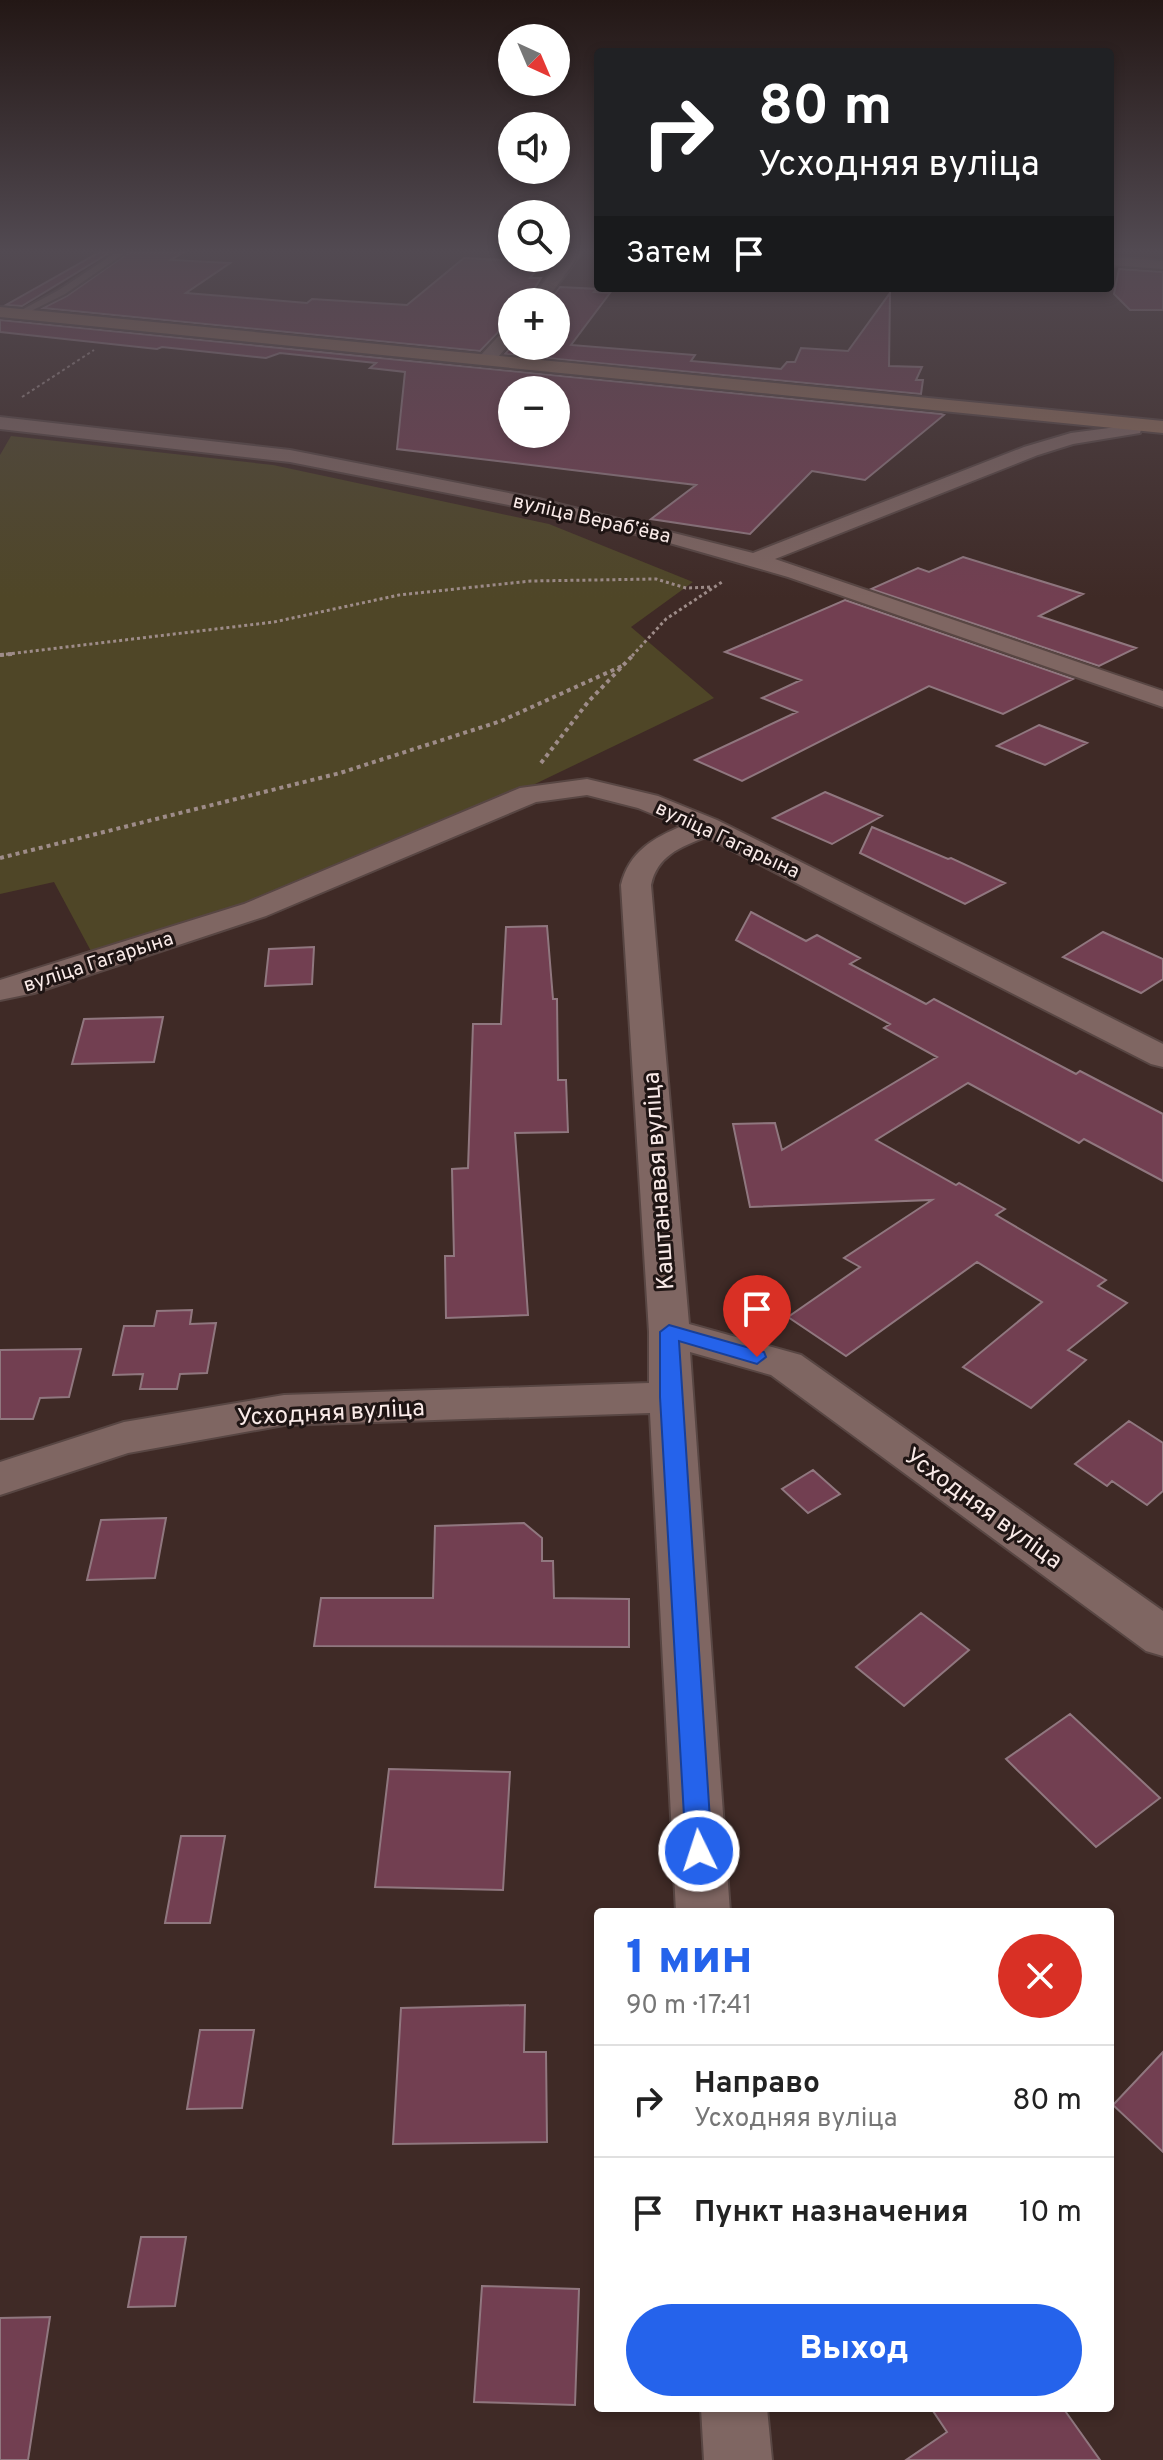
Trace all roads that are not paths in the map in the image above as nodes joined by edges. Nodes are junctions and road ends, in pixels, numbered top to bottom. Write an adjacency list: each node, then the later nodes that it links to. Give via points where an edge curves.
1 (565, 368): 3 (street)
2 (0, 423): 5 (street, вуліца Верабʼёва, via 290,456 539,505)
3 (1134, 424): 4 (street); 5 (street, via 1126,431 1031,451)
4 (1163, 427)
5 (754, 560): 6 (street, вуліца Верабʼёва)
6 (1163, 699)
7 (707, 826): 8 (street, вуліца Гагарына, via 648,802 587,787 530,794 255,910); 9 (street, вуліца Гагарына); 10 (street, Каштанавая вуліца, via 646,858 636,885)
8 (0, 990)
9 (1163, 1057)
10 (669, 1332): 11 (street, Каштанавая вуліца); 13 (street, Усходняя вуліца, via 786,1365)
11 (670, 1397): 12 (street, Усходняя вуліца, via 284,1410 124,1438); 14 (street, Каштанавая вуліца)
12 (0, 1479)
13 (1163, 1637)
14 (703, 1908)
15 (734, 2412): 16 (street)
16 (738, 2460)

